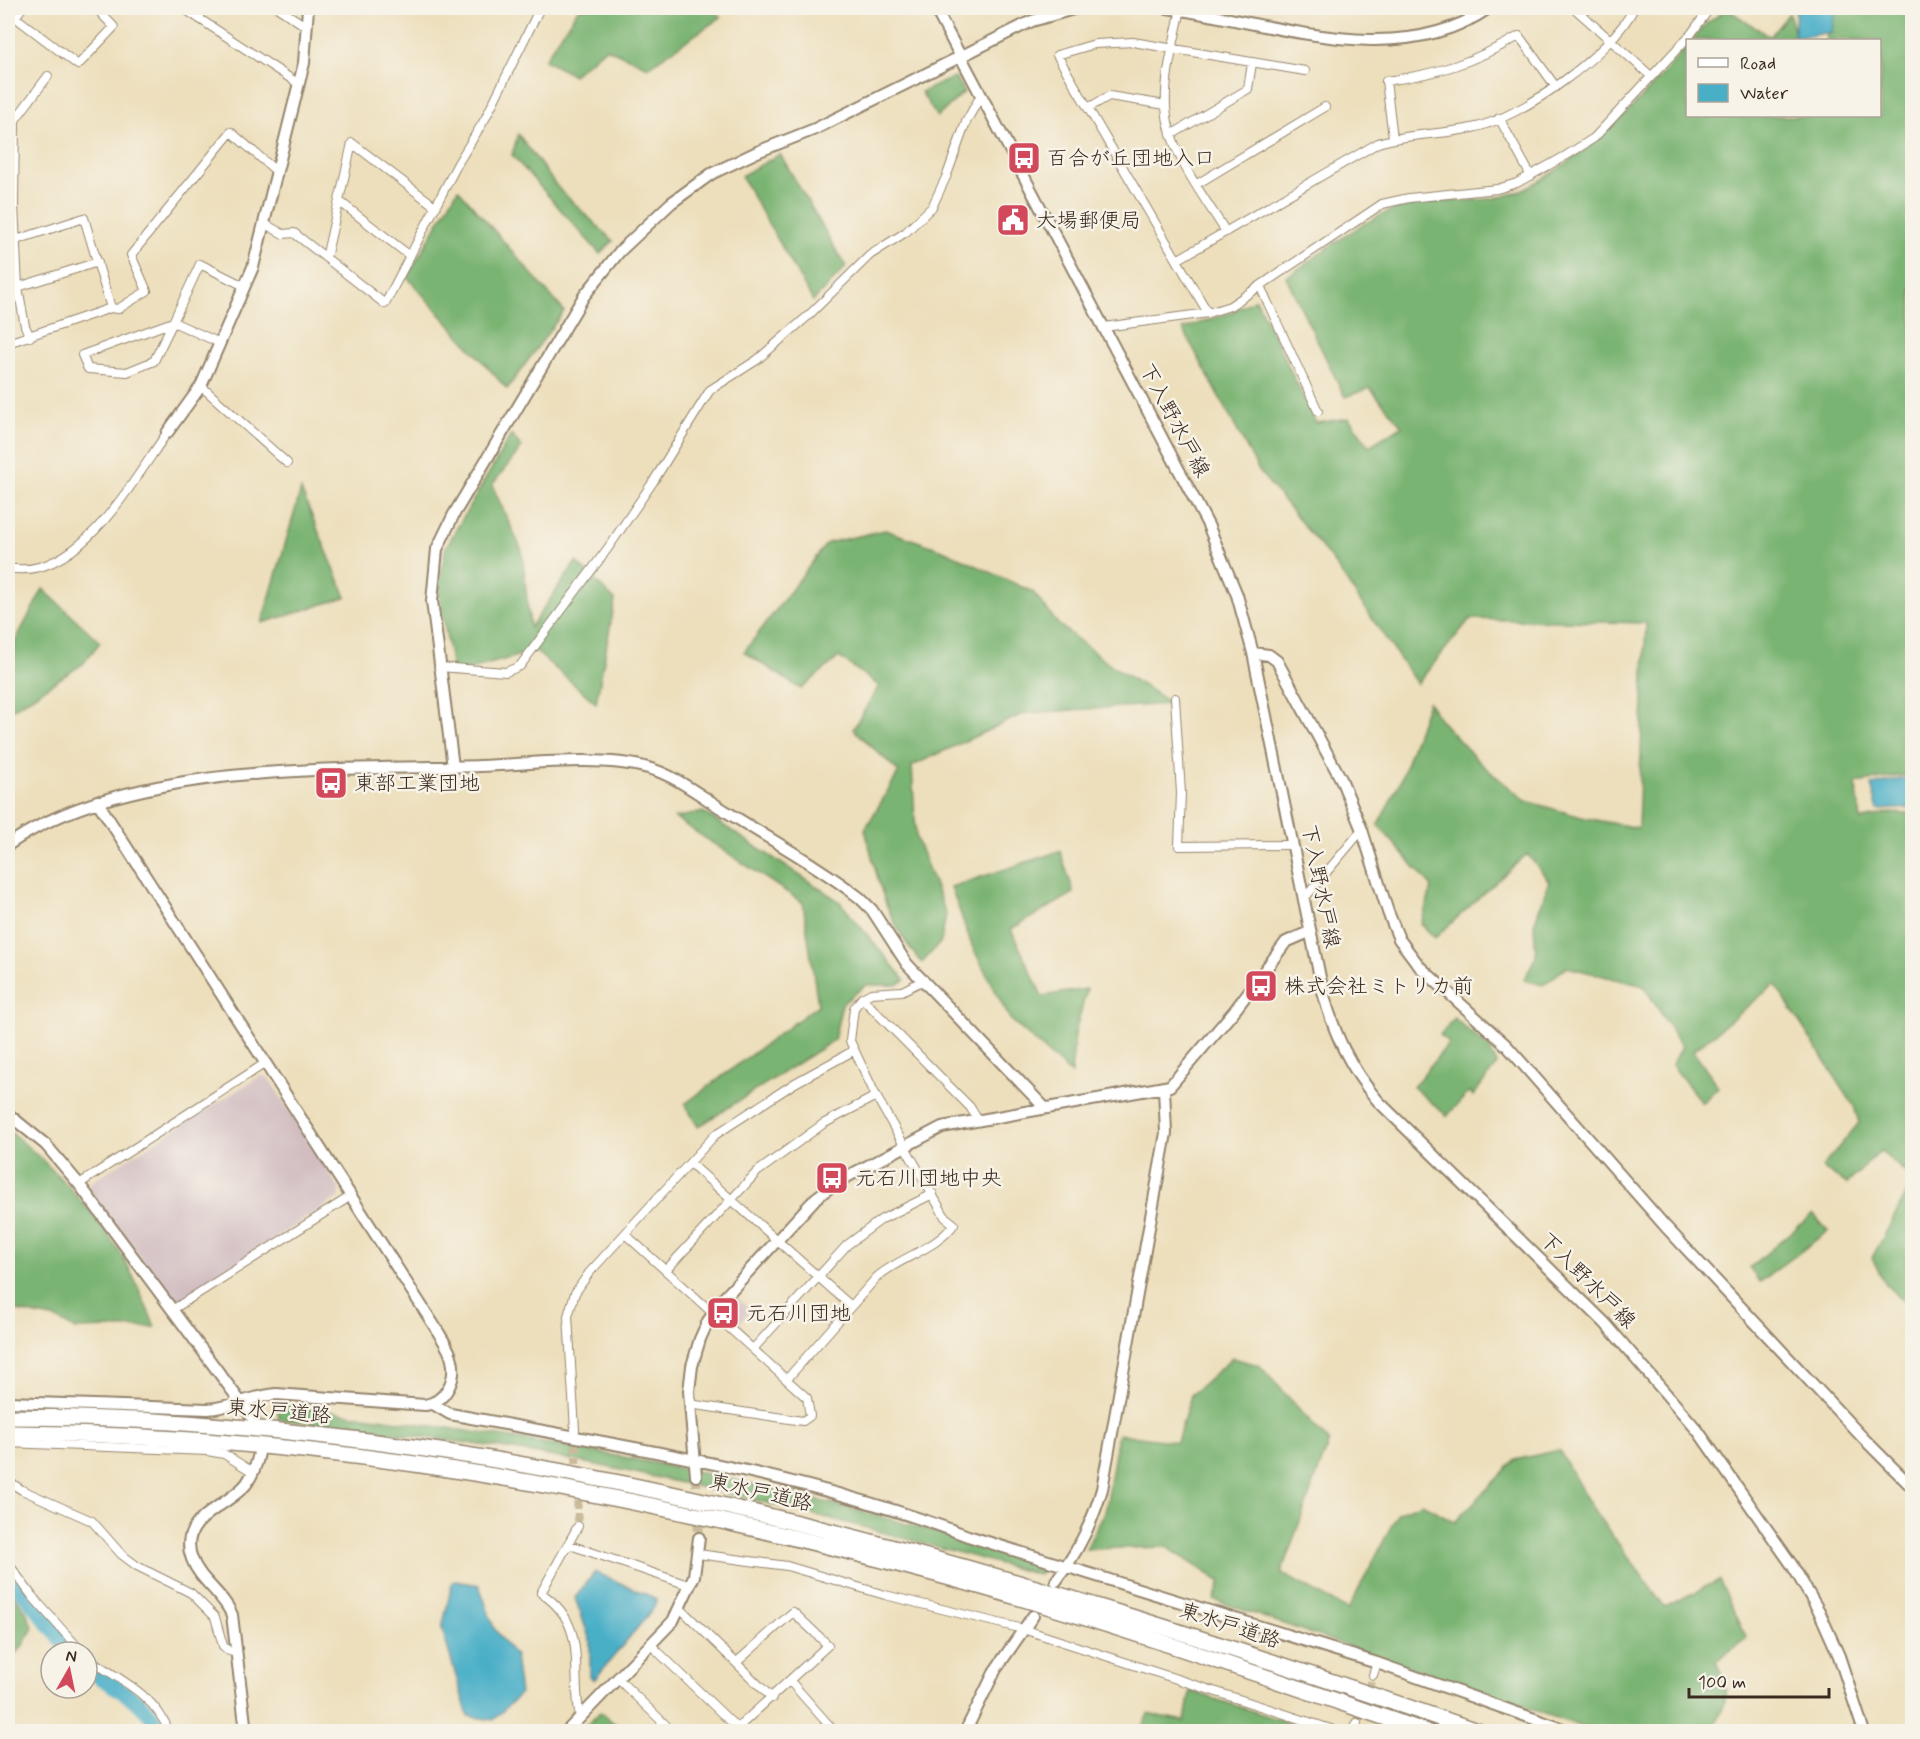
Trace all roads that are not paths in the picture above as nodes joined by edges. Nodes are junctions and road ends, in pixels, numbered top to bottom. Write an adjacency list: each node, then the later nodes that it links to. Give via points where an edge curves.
1 (22, 8): 2 (street, via 15,17 78,65 114,27)
2 (96, 8)
3 (183, 8): 16 (street)
4 (205, 8): 16 (street)
5 (278, 8): 17 (street)
6 (308, 8): 17 (street)
7 (540, 8): 40 (street)
8 (935, 8): 22 (street, 下入野水戸線)
9 (1077, 8): 22 (street, via 1032,21)
10 (1167, 8): 11 (street)
11 (1181, 8): 12 (street, via 1369,41 1425,36); 21 (street)
12 (1489, 8)
13 (1574, 8): 18 (street)
14 (1634, 8): 18 (street)
15 (1710, 8): 20 (street)
16 (198, 18): 27 (street)
17 (307, 27): 27 (street)
18 (1611, 39): 26 (street); 28 (street)
19 (1686, 39): 26 (street)
20 (1686, 39)
21 (1174, 48): 23 (street); 30 (street); 32 (street, via 1116,41 1057,55)
22 (961, 58): 29 (street, 下入野水戸線); 64 (street, via 711,174 663,210 620,250 584,296 441,539 432,594)
23 (1252, 63): 24 (street); 34 (street, via 1248,88)
24 (1305, 71)
25 (48, 76): 43 (street, via 15,120)
26 (1652, 76): 37 (street, via 1594,138)
27 (299, 84): 36 (street)
28 (1556, 87): 33 (street); 35 (street, via 1519,36 1481,58 1444,71 1386,81)
29 (981, 94): 54 (street, 下入野水戸線); 64 (street, via 932,207 906,232 870,255 757,360 710,390 608,548 520,666 498,672)
30 (1166, 105): 32 (street, via 1109,96); 34 (street)
31 (1325, 107): 38 (street)
32 (1088, 108): 46 (street)
33 (1499, 118): 35 (street, via 1474,128); 37 (street)
34 (1171, 135): 38 (street)
35 (1393, 138): 42 (street, via 1353,156)
36 (276, 171): 41 (street); 51 (street, via 231,132 131,255 147,291 118,309)
37 (1531, 176): 49 (street, via 1497,189 1382,204)
38 (1197, 184): 42 (street)
39 (339, 201): 40 (street, via 352,143); 44 (street); 45 (street)
40 (436, 207): 44 (street)
41 (265, 224): 45 (street, via 283,234 294,233); 48 (street)
42 (1226, 232): 46 (street)
43 (16, 240): 47 (street, via 84,218); 50 (street)
44 (410, 256): 45 (street, via 385,304)
45 (326, 258)
46 (1177, 260): 52 (street)
47 (98, 262): 50 (street); 51 (street)
48 (244, 286): 53 (street, via 200,264); 57 (street)
49 (1260, 286): 52 (street, via 1230,306); 59 (street)
50 (18, 287): 55 (street)
51 (111, 308): 55 (street)
52 (1208, 313): 54 (street)
53 (172, 322): 53 (street, via 82,355 88,369 128,372 154,362); 57 (street)
54 (1104, 327): 63 (street, 下入野水戸線, via 1208,525 1237,595)
55 (30, 337): 56 (street)
56 (8, 343)
57 (220, 343): 58 (street)
58 (201, 386): 60 (street); 61 (street)
59 (1318, 411)
60 (168, 433): 62 (street, via 74,552 47,565 21,571)
61 (287, 463)
62 (8, 568)
63 (1253, 653): 68 (street, via 1269,655 1276,661 1341,779); 70 (street, 下入野水戸線)
64 (440, 667): 66 (street)
65 (1175, 698): 70 (street, via 1179,846)
66 (453, 767): 67 (street, via 365,768 215,778); 73 (street, via 613,762 658,772 860,898 907,964)
67 (98, 801): 69 (street, via 64,812); 76 (street)
68 (1362, 830): 71 (street); 111 (street, via 1399,939 1420,967 1507,1046 1673,1235)
69 (8, 845)
70 (1293, 845): 71 (street, 下入野水戸線)
71 (1303, 900): 72 (street, 下入野水戸線)
72 (1309, 932): 77 (street, via 1286,942 1177,1081); 145 (street, 下入野水戸線, via 1333,1028 1356,1074 1378,1101 1605,1323 1698,1431 1792,1565 1819,1611)
73 (924, 980): 74 (street, via 902,991 872,993); 79 (street)
74 (862, 998): 75 (street, via 854,1008 850,1028); 81 (street, via 970,1107)
75 (853, 1051): 78 (street); 83 (street, via 715,1135)
76 (264, 1064): 84 (street); 86 (street)
77 (1164, 1088): 79 (street); 117 (street, via 1166,1133 1102,1489 1090,1526)
78 (876, 1096): 82 (street); 87 (street, via 823,1124 757,1172)
79 (1046, 1108): 81 (street)
80 (8, 1114): 84 (street, via 46,1145)
81 (978, 1120): 82 (street, via 942,1127)
82 (906, 1144): 85 (street); 89 (street, via 837,1182)
83 (690, 1163): 87 (street); 88 (street)
84 (79, 1184): 93 (street)
85 (933, 1194): 91 (street, via 865,1230); 92 (street, via 945,1217 954,1224 948,1234 889,1267)
86 (351, 1196): 93 (street); 99 (street, via 452,1358 449,1386)
87 (731, 1199): 89 (street); 90 (street)
88 (625, 1234): 90 (street); 103 (street, via 588,1274 569,1306)
89 (776, 1241): 91 (street); 94 (street)
90 (667, 1269): 94 (street)
91 (817, 1277): 92 (street); 95 (street)
92 (852, 1306): 96 (street)
93 (172, 1310): 98 (street)
94 (713, 1313): 95 (street); 100 (street, via 695,1354)
95 (754, 1348): 96 (street)
96 (787, 1379): 100 (street, via 807,1398 810,1416 803,1421)
97 (8, 1402): 98 (street, via 208,1409)
98 (241, 1402): 99 (street, via 276,1394); 102 (street)
99 (433, 1404): 107 (street, via 450,1414)
100 (689, 1404): 107 (street)
101 (8, 1417): 102 (highway, 東水戸道路)
102 (251, 1424): 143 (highway, 東水戸道路, via 506,1461 820,1527 1117,1610)
103 (575, 1430)
104 (8, 1433): 106 (highway, 東水戸道路, via 144,1437)
105 (8, 1443): 108 (street, via 207,1451 231,1457)
106 (255, 1449): 108 (street); 142 (highway, 東水戸道路, via 393,1460 503,1476 816,1543 936,1574 1112,1628)
107 (694, 1460): 109 (street); 117 (street, via 819,1490)
108 (253, 1472): 125 (street, via 246,1484 196,1524 190,1548 198,1571 227,1603)
109 (696, 1476)
110 (8, 1481): 125 (street, via 22,1491 92,1521 137,1566 191,1593 215,1617 223,1646)
111 (1912, 1487)
112 (578, 1526): 114 (street)
113 (699, 1538): 115 (street)
114 (570, 1545): 119 (street); 133 (street, via 541,1593 566,1616 576,1646 576,1702)
115 (698, 1554): 119 (street); 122 (street, via 787,1566)
116 (8, 1563): 123 (street)
117 (1068, 1565): 118 (street); 127 (street)
118 (1056, 1581)
119 (691, 1587): 120 (street)
120 (681, 1609): 124 (street); 126 (street)
121 (1033, 1616): 122 (street)
122 (1023, 1629): 140 (street, via 986,1686); 141 (street)
123 (71, 1640)
124 (651, 1645): 130 (street); 134 (street)
125 (237, 1653): 136 (street)
126 (737, 1662): 131 (street, via 793,1612 828,1645); 132 (street)
127 (1377, 1663): 129 (street); 144 (street)
128 (99, 1666): 135 (street, via 139,1692 155,1707)
129 (1373, 1675)
130 (618, 1679): 133 (street); 138 (street)
131 (790, 1681): 132 (street); 139 (street)
132 (772, 1698): 134 (street)
133 (580, 1718): 137 (street)
134 (735, 1730)
135 (169, 1731)
136 (246, 1731)
137 (566, 1731)
138 (673, 1731)
139 (835, 1731)
140 (965, 1731)
141 (1340, 1731)
142 (1427, 1731)
143 (1480, 1731)
144 (1571, 1731)
145 (1864, 1731)

